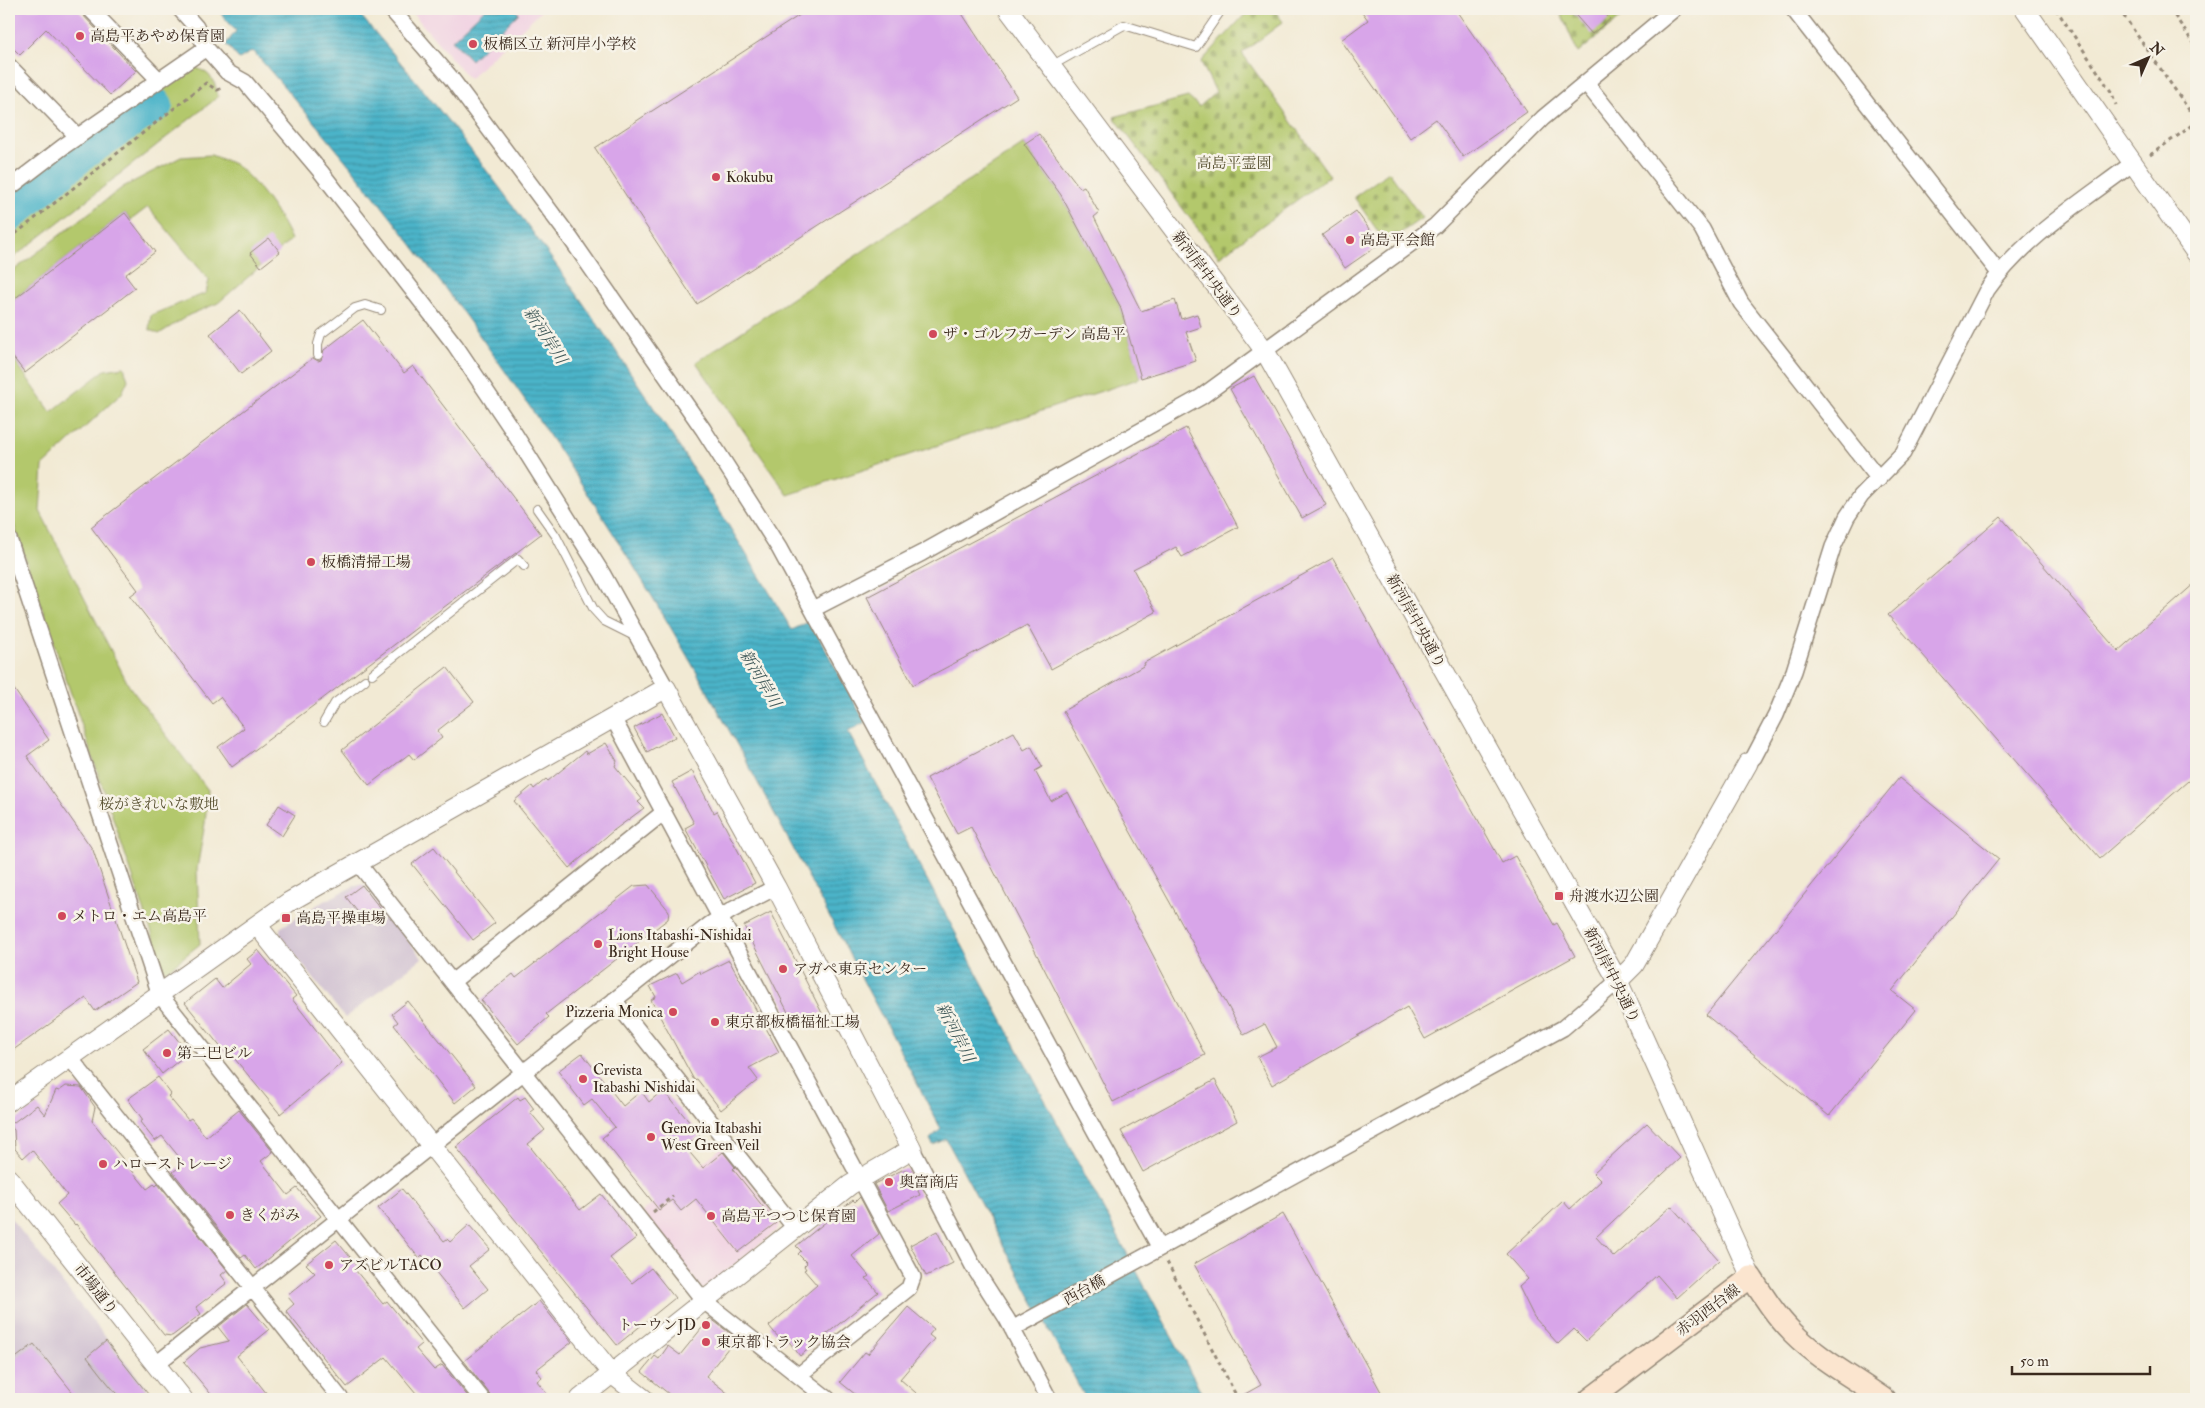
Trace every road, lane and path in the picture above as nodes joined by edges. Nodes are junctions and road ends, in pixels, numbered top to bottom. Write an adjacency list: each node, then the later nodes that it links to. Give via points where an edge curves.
1 (90, 9): 16 (street)
2 (180, 9): 13 (street, via 196,27)
3 (391, 9): 34 (street, via 450,78 571,239 746,494)
4 (1008, 9): 15 (street, 新河岸中央通り)
5 (1222, 9): 15 (lane, via 1196,47 1124,25)
6 (1674, 9): 18 (street)
7 (1793, 9): 26 (street)
8 (2025, 9): 22 (street)
9 (2056, 9): 19 (path, via 2112,93)
10 (2120, 9): 20 (path)
11 (2170, 9): 12 (path)
12 (2196, 47)
13 (206, 48): 16 (street); 17 (street, via 227,72)
14 (9, 66): 21 (street)
15 (1051, 66): 28 (street, 新河岸中央通り)
16 (159, 80): 21 (street)
17 (245, 82): 24 (path, via 217,90 206,83); 35 (street, via 321,172 455,345 564,511)
18 (1586, 83): 28 (street, via 1543,118 1435,226 1293,328); 30 (street, via 1702,229 1741,303)
19 (2117, 108)
20 (2196, 122): 22 (path)
21 (78, 137): 23 (street)
22 (2140, 160): 25 (street); 26 (street, via 2033,240)
23 (9, 188)
24 (9, 238)
25 (2196, 253)
26 (1999, 273): 30 (street, via 1913,436 1903,453)
27 (380, 310): 29 (lane, via 365,305 355,308 321,334)
28 (1265, 352): 34 (street, via 1201,396 922,553); 48 (street, 新河岸中央通り)
29 (318, 355)
30 (1879, 479): 41 (street, via 1861,496 1833,547 1794,671 1780,706)
31 (537, 509): 35 (lane, via 556,536 594,610 604,621)
32 (9, 539): 49 (street)
33 (524, 566): 36 (lane, via 518,559)
34 (813, 609): 62 (street)
35 (637, 638): 38 (street)
36 (372, 674)
37 (364, 680): 40 (lane, via 335,703)
38 (666, 688): 39 (street); 44 (street)
39 (614, 718): 42 (street); 43 (street)
40 (324, 722)
41 (1748, 763): 48 (street, via 1634,965)
42 (664, 812): 45 (street); 47 (street)
43 (358, 863): 46 (street, via 288,902); 47 (street)
44 (776, 887): 45 (street); 55 (street)
45 (721, 917): 50 (street); 56 (street)
46 (257, 925): 49 (street); 54 (street)
47 (452, 982): 52 (street)
48 (1618, 982): 62 (street, 西台橋, via 1563,1028); 63 (street, 新河岸中央通り)
49 (160, 995): 51 (street); 60 (street)
50 (614, 1000): 52 (street); 61 (street)
51 (70, 1058): 53 (street); 64 (street)
52 (524, 1072): 54 (street); 65 (street)
53 (9, 1101)
54 (431, 1145): 60 (street); 68 (street)
55 (912, 1149): 56 (street); 66 (street, via 973,1266)
56 (861, 1178): 61 (street); 69 (street, via 913,1277 909,1288)
57 (10, 1184): 67 (street, 市場通り)
58 (673, 1196): 59 (path)
59 (652, 1212)
60 (339, 1218): 64 (street); 72 (street)
61 (795, 1228): 65 (street)
62 (1158, 1250): 66 (street, 西台橋); 77 (path)
63 (1751, 1277): 78 (main road, 赤羽西台線); 79 (main road, 赤羽西台線, via 1775,1314 1794,1334 1816,1353)
64 (252, 1287): 67 (street); 71 (street)
65 (704, 1301): 68 (street); 69 (street)
66 (1012, 1329): 76 (street)
67 (155, 1364): 70 (street, 市場通り)
68 (612, 1374): 73 (street); 74 (street)
69 (799, 1376): 75 (street)
70 (183, 1399)
71 (341, 1399)
72 (482, 1399)
73 (580, 1399)
74 (644, 1399)
75 (828, 1399)
76 (1049, 1399)
77 (1238, 1399)
78 (1590, 1399)
79 (1884, 1399)

